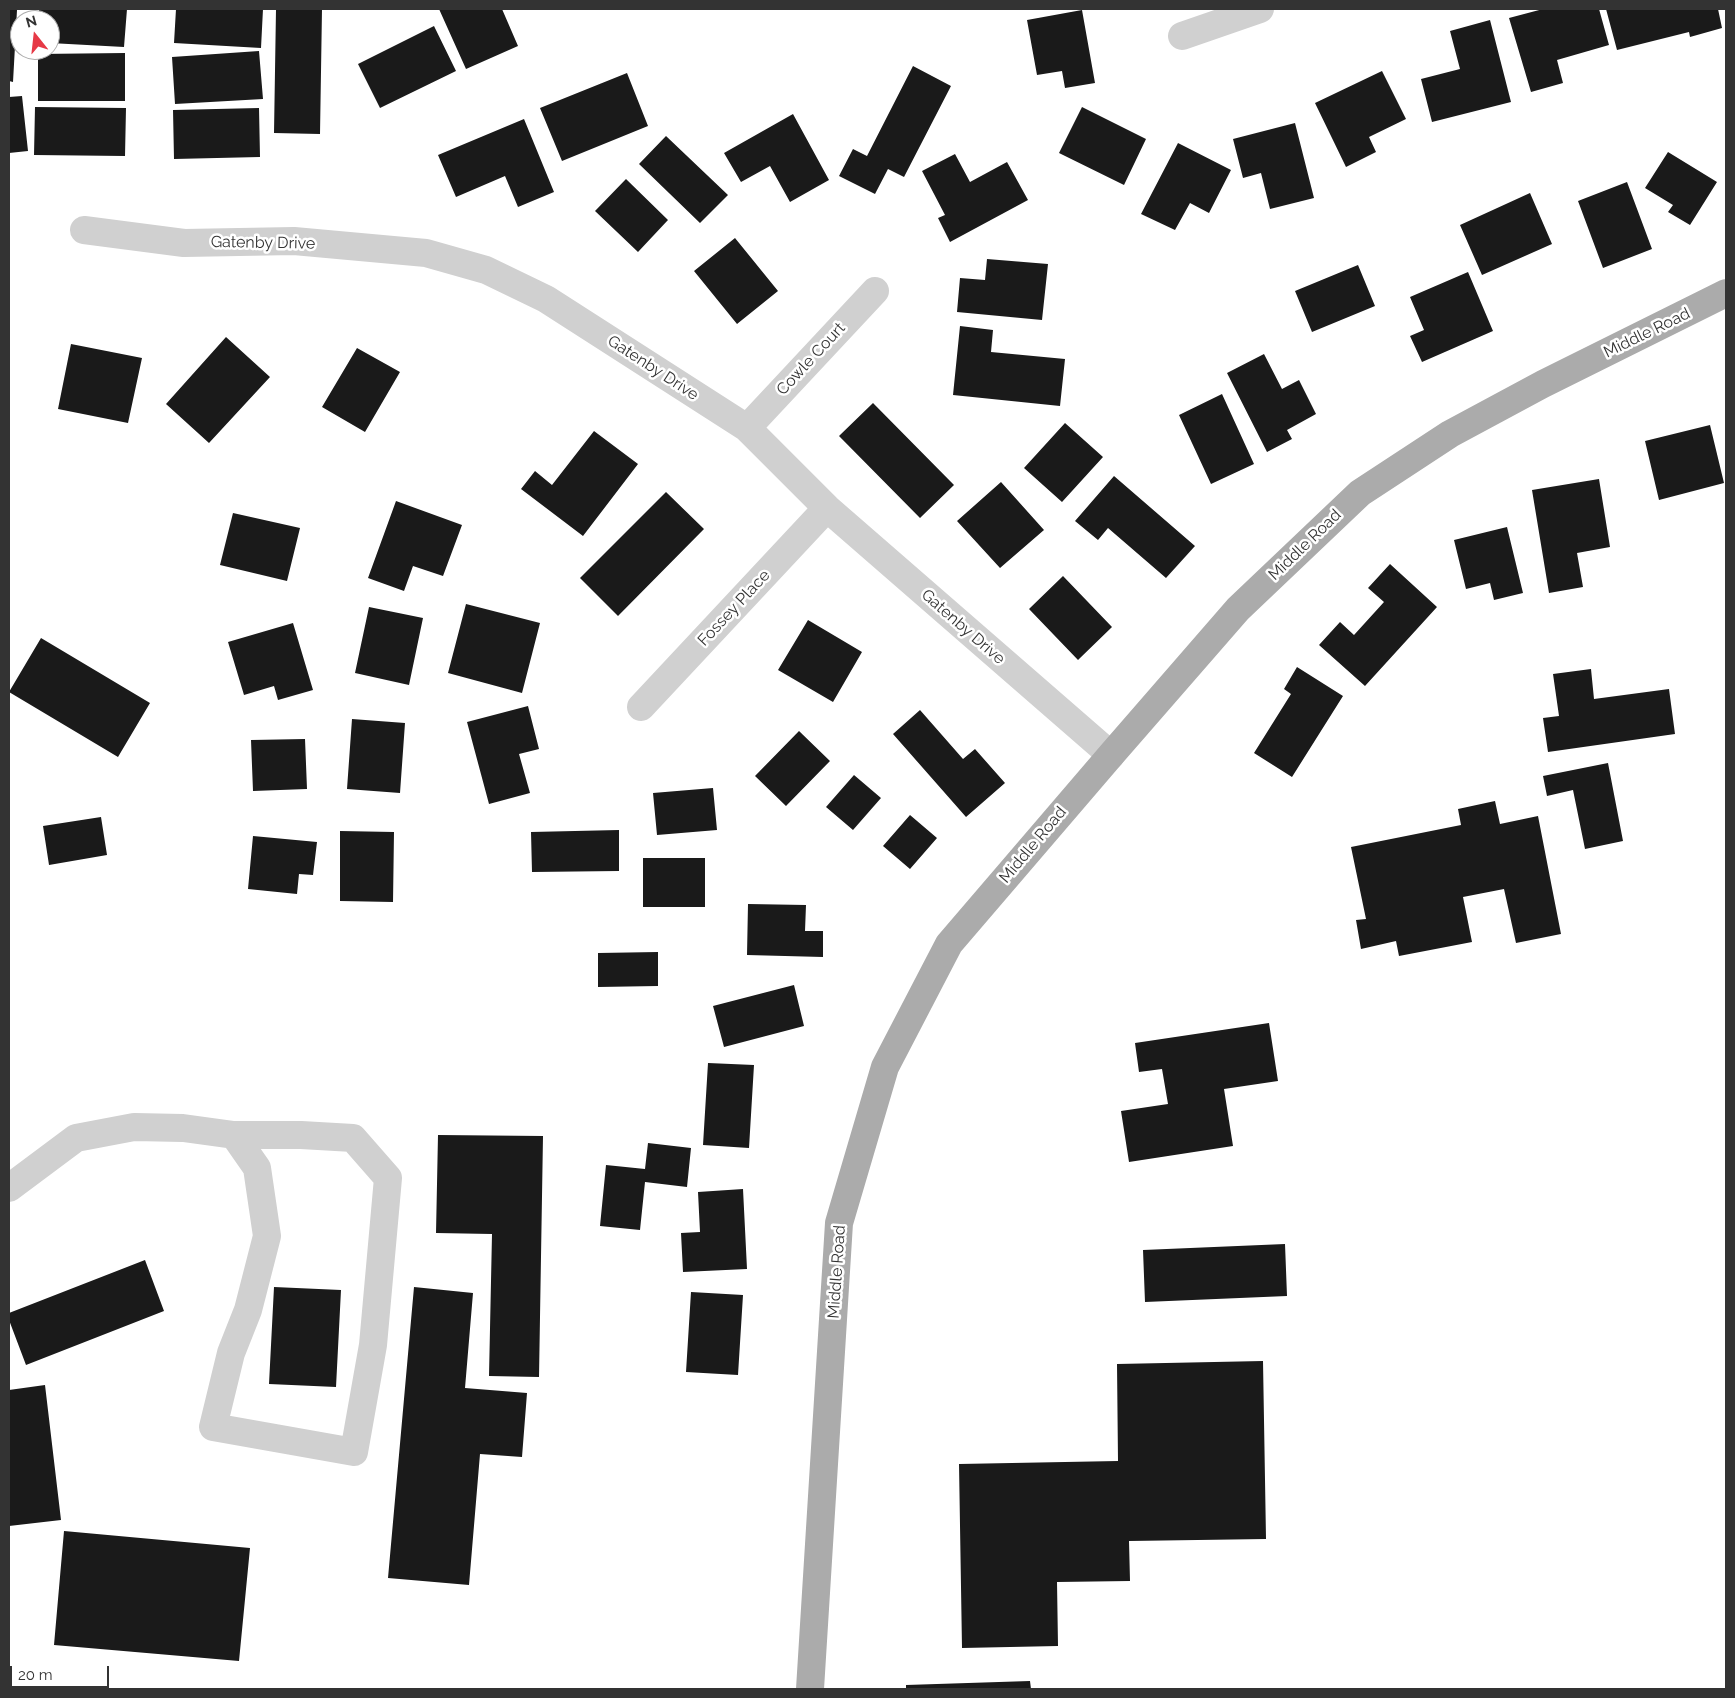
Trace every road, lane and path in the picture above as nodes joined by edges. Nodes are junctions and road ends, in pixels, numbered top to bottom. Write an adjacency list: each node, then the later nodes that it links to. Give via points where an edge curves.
1 (1260, 9): 2 (street)
2 (1182, 36)
3 (84, 230): 6 (street, Gatenby Drive, via 184,243 294,241 417,252 486,270 546,299)
4 (875, 291): 6 (street, Cowle Court)
5 (1726, 294): 9 (main road, Middle Road, via 1543,384 1450,434 1360,493 1238,610)
6 (746, 428): 7 (street, Gatenby Drive)
7 (827, 508): 8 (street, Fossey Place); 9 (street, Gatenby Drive)
8 (641, 707)
9 (1111, 755): 12 (main road, Middle Road, via 949,944 885,1068 839,1223)
10 (234, 1136): 10 (street, via 353,1138 388,1178 373,1345 354,1452 213,1427 266,1236 258,1168); 11 (street, via 183,1128 134,1127 76,1138)
11 (9, 1188)
12 (810, 1689)

